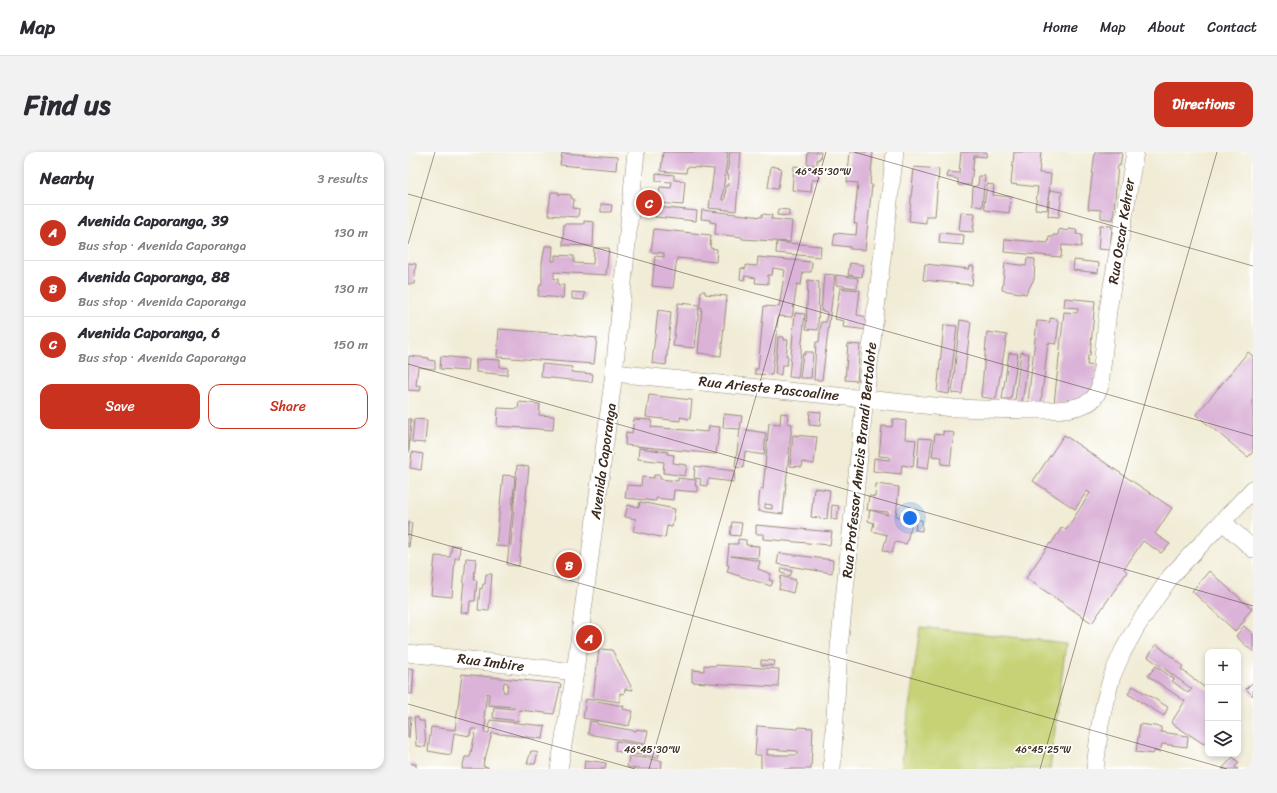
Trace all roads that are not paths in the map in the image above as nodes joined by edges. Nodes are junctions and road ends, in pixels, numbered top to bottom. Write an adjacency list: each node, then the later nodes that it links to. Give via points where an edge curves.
1 (636, 152): 5 (street, Avenida Caporanga)
2 (895, 152): 6 (street, Rua Professor Amicis Brandi Bertolote)
3 (1134, 152): 4 (street, Rua Oscar Kehrer)
4 (1108, 310): 6 (street, Rua Arieste Pascoaline, via 1100,386 1096,397 1086,404 1055,410 999,410 953,408)
5 (614, 373): 6 (street, Rua Arieste Pascoaline); 11 (street, Avenida Caporanga)
6 (865, 398): 13 (street, Rua Professor Amicis Brandi Bertolote, via 839,648)
7 (1253, 490): 8 (street)
8 (1223, 522): 9 (street); 14 (street, via 1171,576 1144,614 1123,651 1105,701)
9 (1253, 549)
10 (408, 653): 11 (street, Rua Imbire)
11 (575, 672): 12 (street, Avenida Caporanga)
12 (558, 769)
13 (832, 769)
14 (1095, 769)

